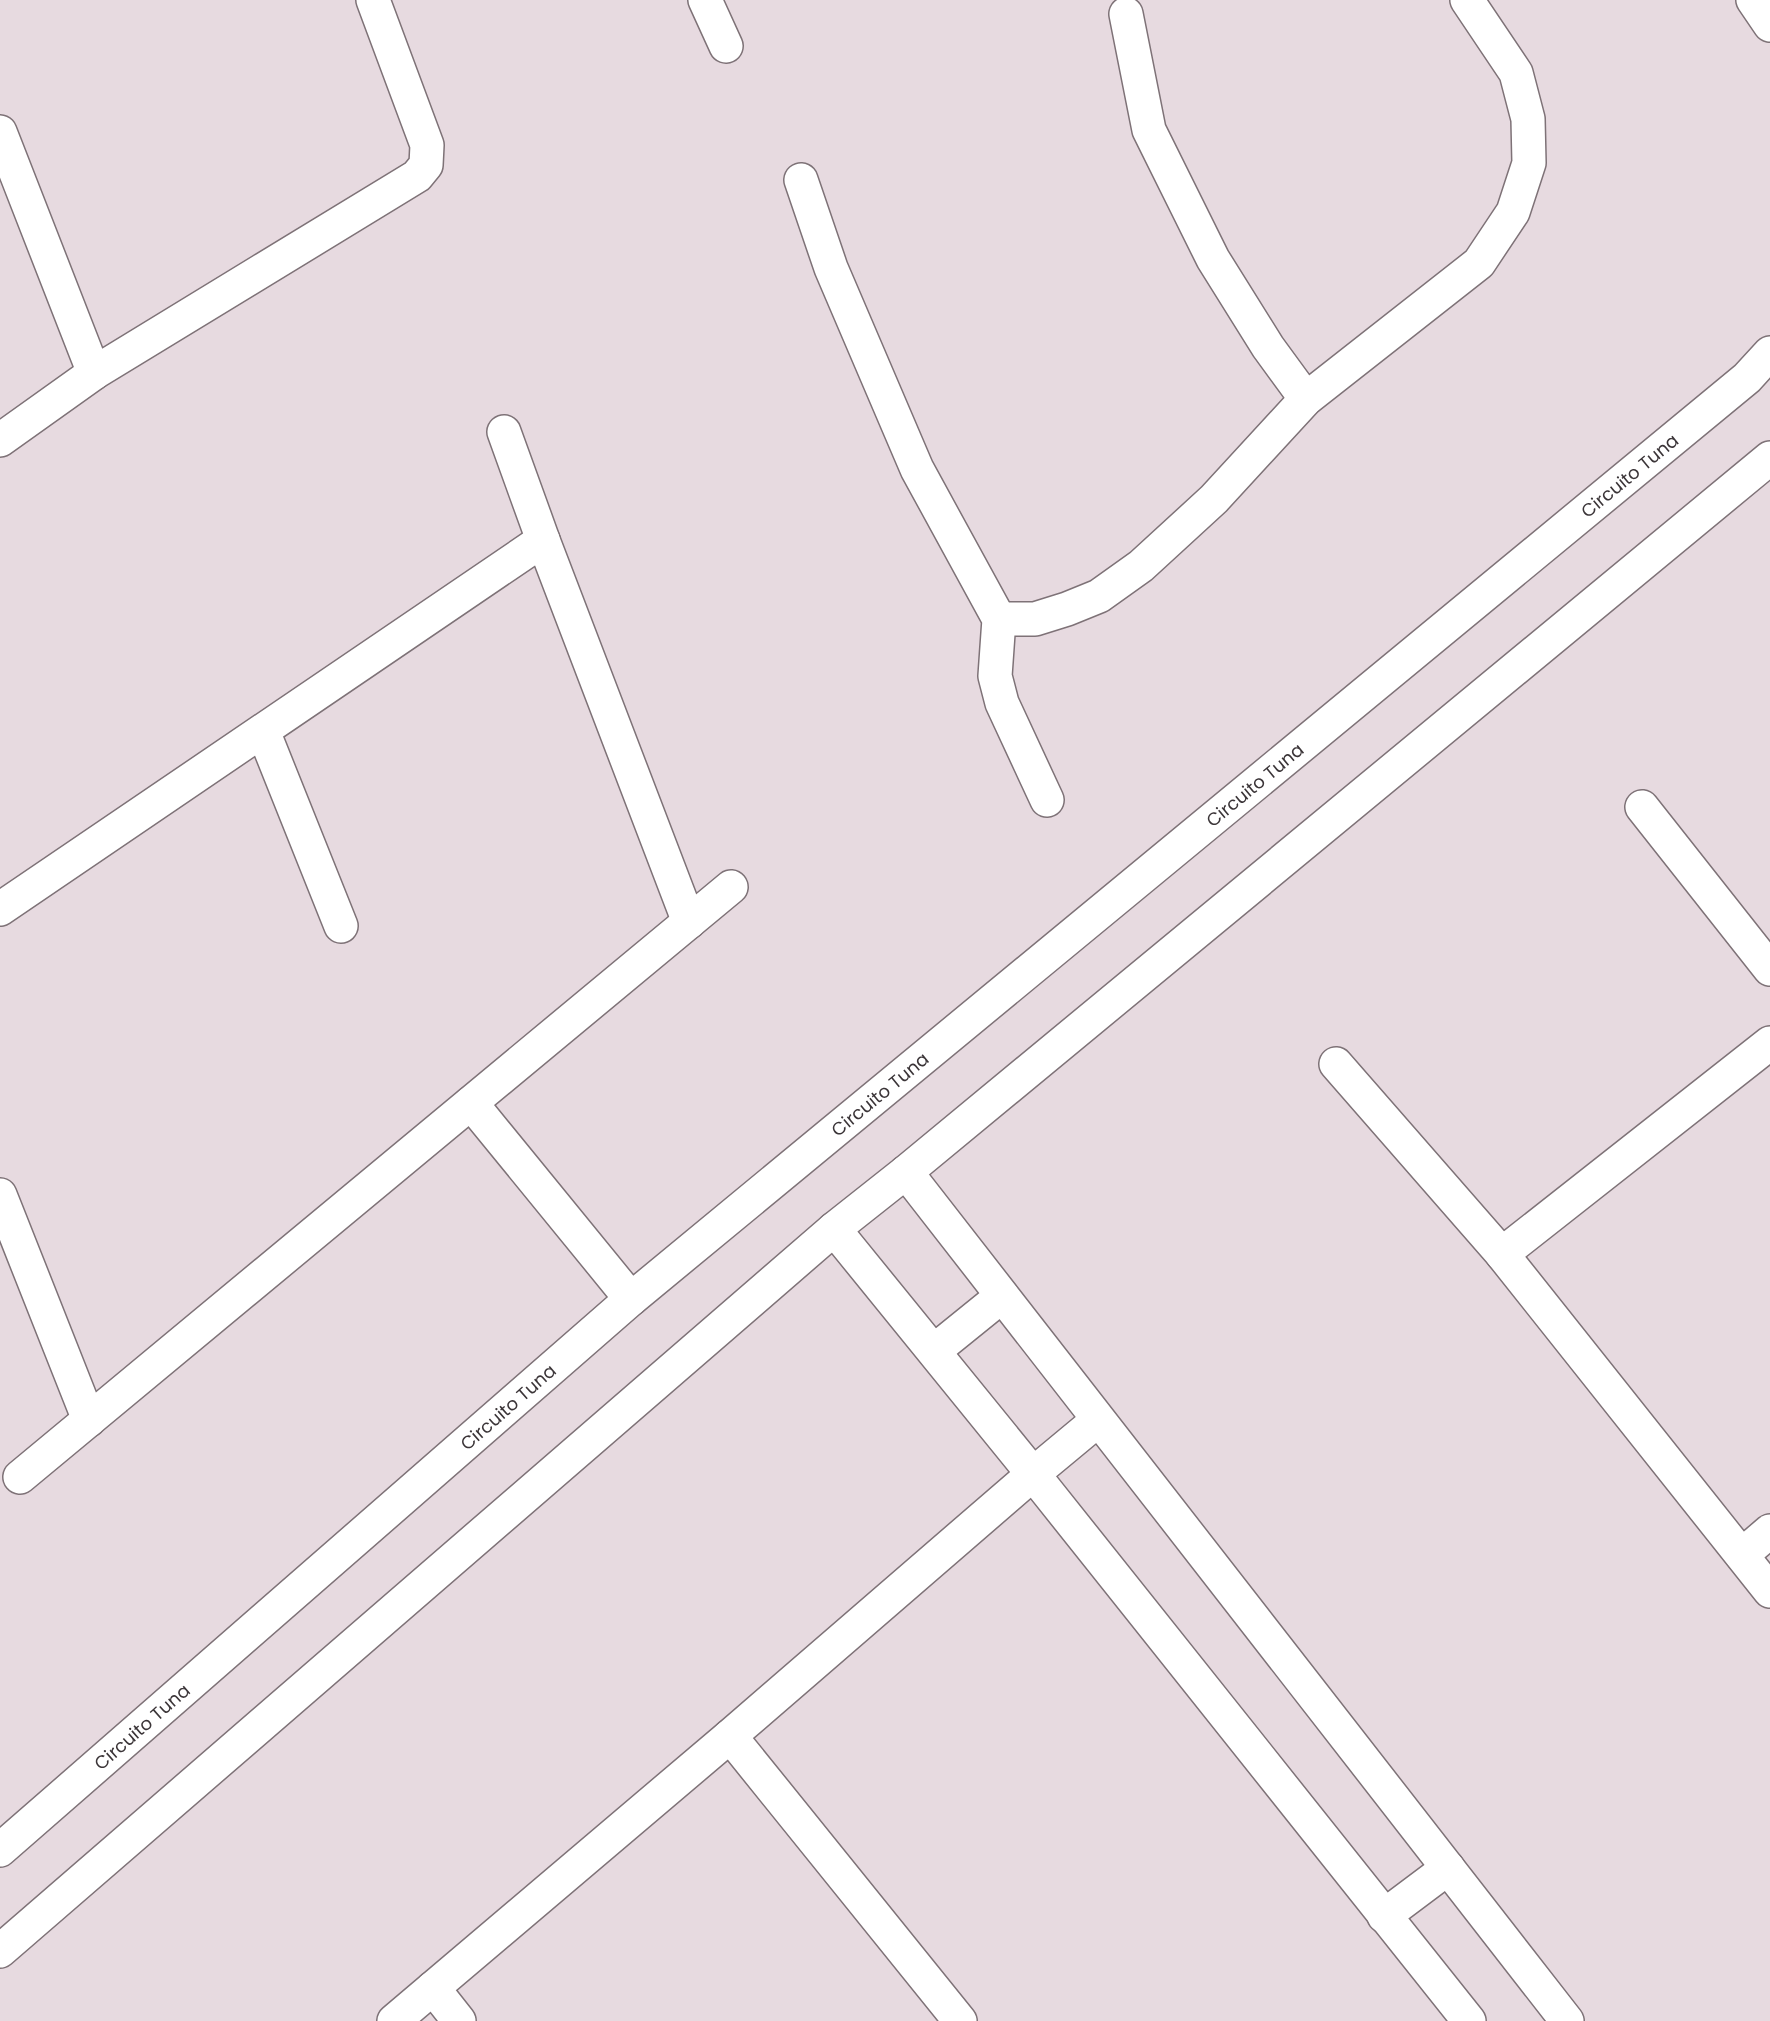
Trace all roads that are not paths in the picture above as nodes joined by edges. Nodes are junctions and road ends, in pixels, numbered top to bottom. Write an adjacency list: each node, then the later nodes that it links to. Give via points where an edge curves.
1 (373, 0): 11 (street, via 427,145 426,165 417,176)
2 (705, 0): 7 (street)
3 (1467, 0): 12 (street, via 1516,73 1528,118 1529,164 1513,212 1479,263)
4 (1753, 0): 6 (street)
5 (1126, 14): 12 (street, via 1149,130 1214,259 1268,347)
6 (1770, 25)
7 (726, 46)
8 (0, 132): 11 (street)
9 (801, 180): 17 (street, via 831,268 917,469)
10 (1770, 353): 34 (street, Circuito Tuna, via 1747,378)
11 (94, 373): 14 (street)
12 (1306, 399): 17 (street, via 1214,499 1141,566 1099,596 1067,609 1035,619)
13 (504, 432): 16 (street)
14 (0, 440)
15 (1770, 458): 29 (street)
16 (543, 540): 18 (street); 23 (street)
17 (999, 619): 19 (street, via 995,676 1002,703)
18 (263, 730): 22 (street); 24 (street)
19 (1047, 800)
20 (1642, 807): 25 (street)
21 (731, 887): 23 (street)
22 (0, 909)
23 (689, 922): 28 (street)
24 (341, 926)
25 (1770, 969)
26 (1770, 1044): 32 (street)
27 (1336, 1064): 32 (street)
28 (471, 1102): 34 (street); 36 (street)
29 (906, 1172): 31 (street); 33 (street)
30 (0, 1195): 36 (street)
31 (834, 1229): 35 (street); 47 (street)
32 (1502, 1254): 41 (street)
33 (1002, 1296): 35 (street); 37 (street)
34 (631, 1299): 44 (street, Circuito Tuna)
35 (934, 1352): 38 (street)
36 (89, 1420): 39 (street)
37 (1098, 1420): 38 (street); 45 (street)
38 (1033, 1474): 43 (street); 46 (street)
39 (20, 1477)
40 (1770, 1531): 41 (street)
41 (1742, 1555): 42 (street)
42 (1770, 1591)
43 (730, 1736): 48 (street); 51 (street)
44 (0, 1850)
45 (1448, 1868): 46 (street); 53 (street)
46 (1384, 1916): 52 (street)
47 (0, 1951)
48 (433, 1988): 49 (street); 50 (street)
49 (394, 2021)
50 (459, 2021)
51 (960, 2021)
52 (1469, 2021)
53 (1567, 2021)

